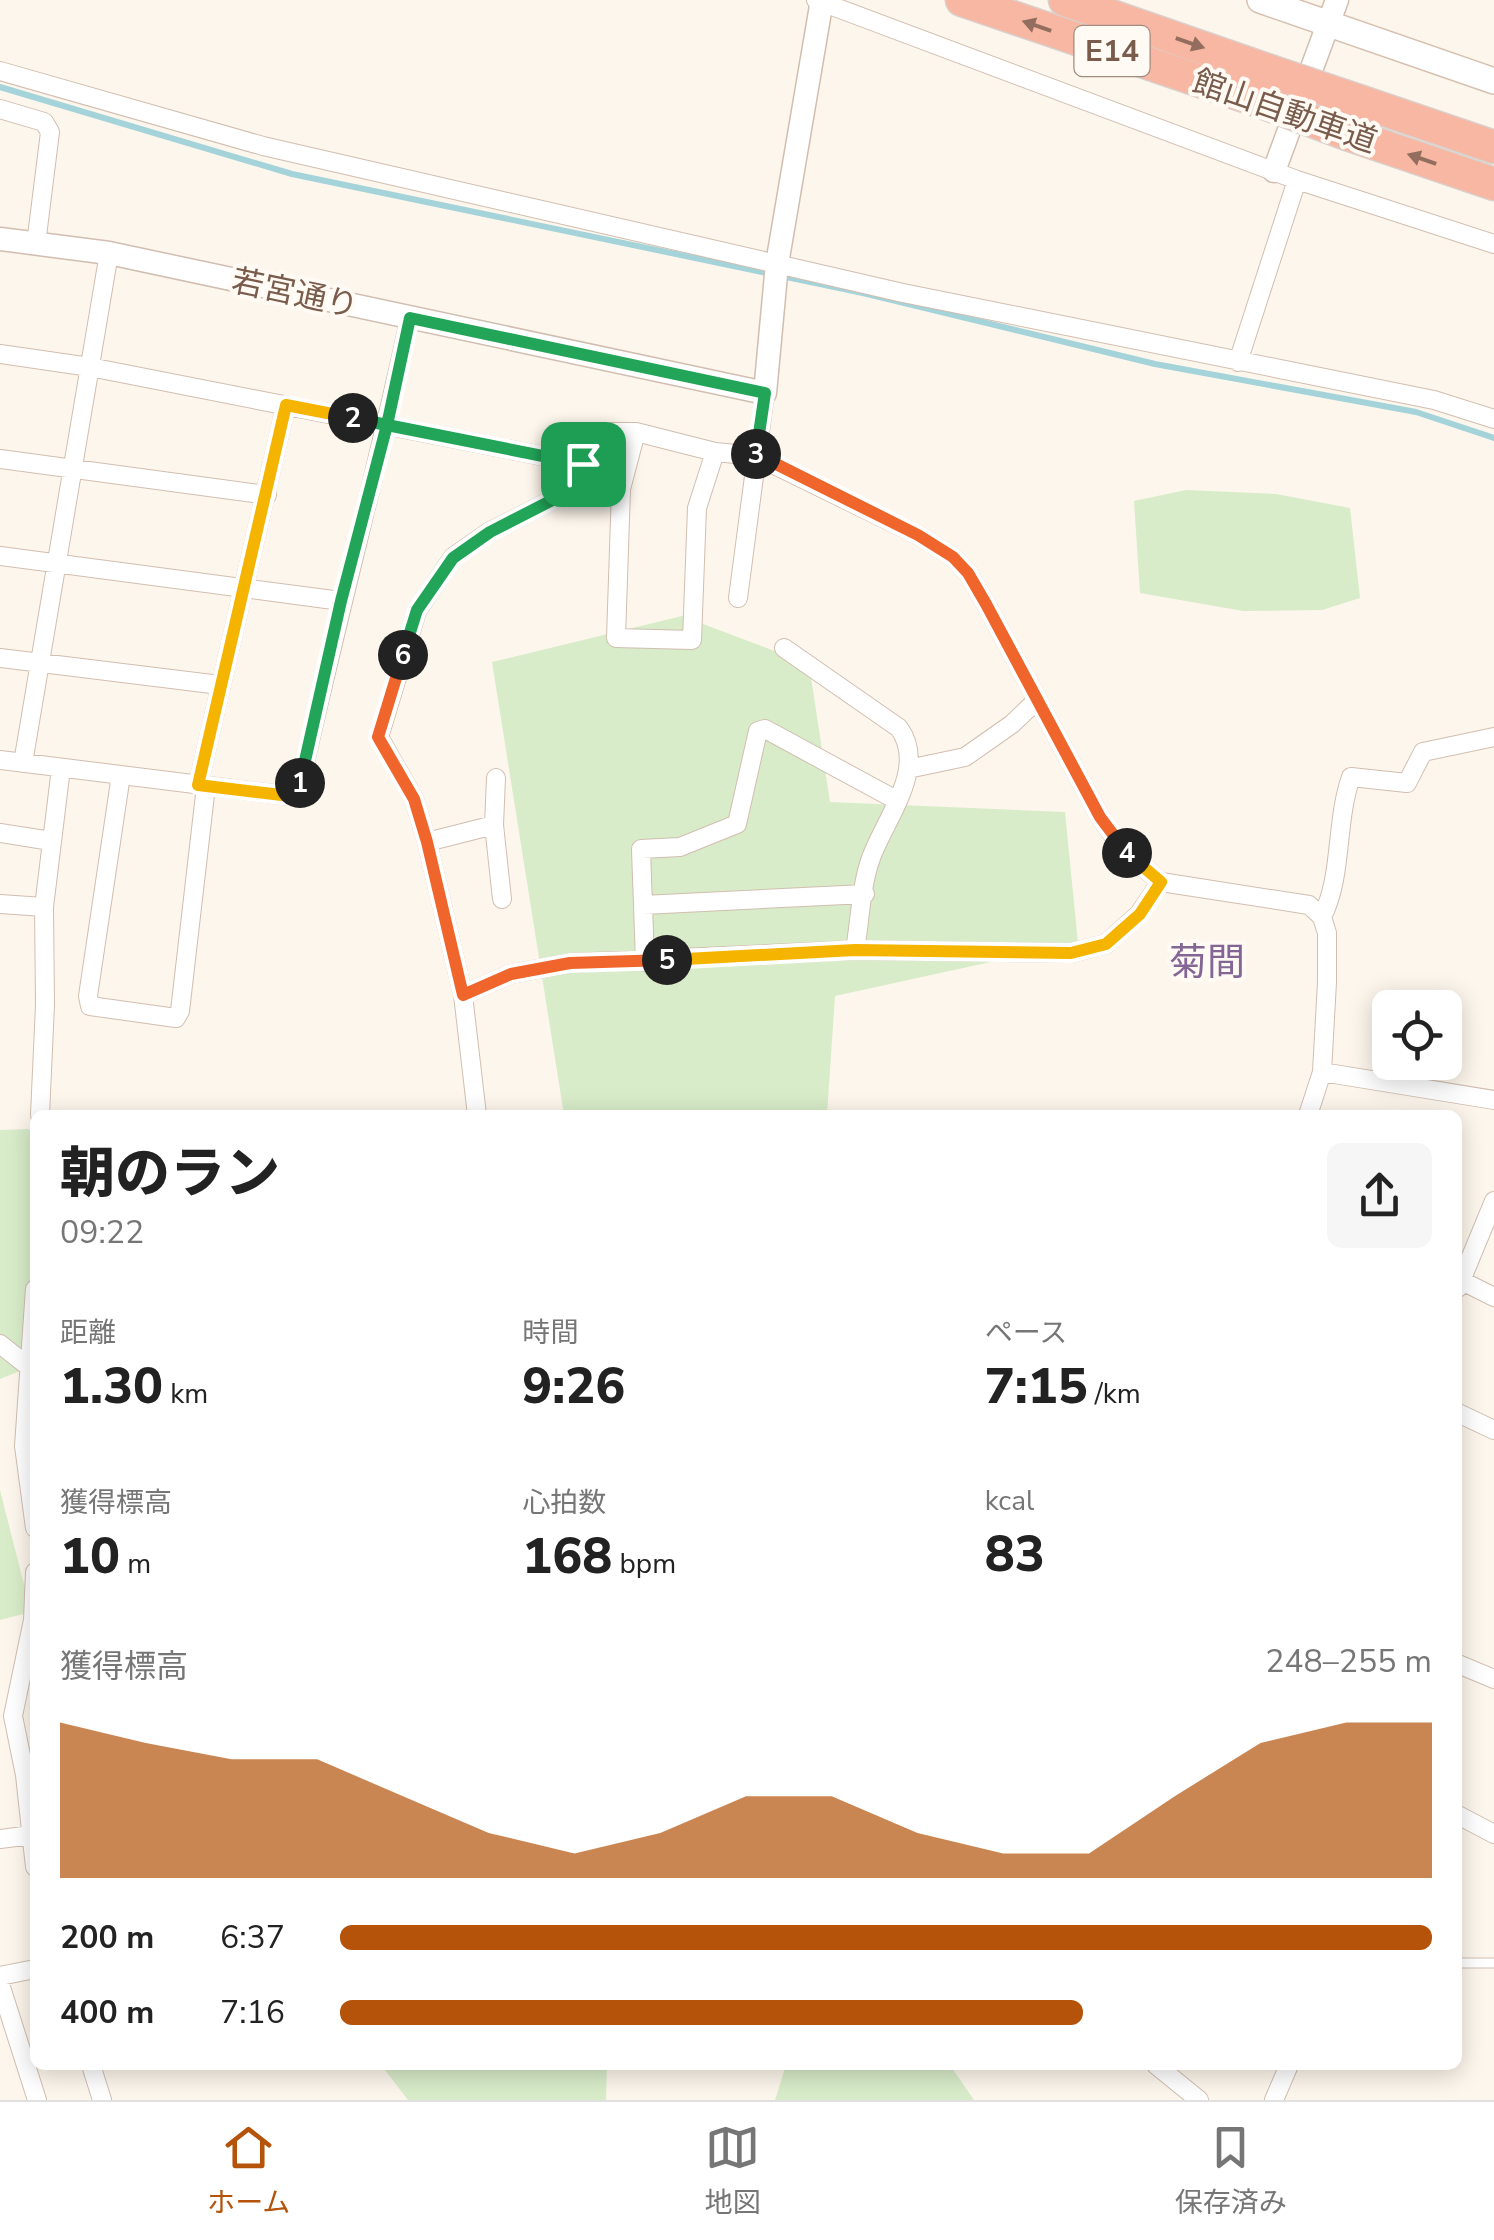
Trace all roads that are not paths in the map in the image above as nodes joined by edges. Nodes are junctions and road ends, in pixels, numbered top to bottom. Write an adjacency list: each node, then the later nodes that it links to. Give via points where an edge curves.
1 (962, 0): 8 (highway, 館山自動車道 / E14, one-way to 1)
2 (1065, 0): 8 (highway, 館山自動車道 / E14, one-way to 8)
3 (1260, 0): 5 (main road)
4 (820, 1): 11 (street); 18 (street)
5 (1333, 11): 7 (main road); 11 (street)
6 (0, 71): 18 (street, via 262,146)
7 (1494, 81)
8 (1266, 87): 10 (highway, 館山自動車道 / E14, bridge, via 1362,102); 13 (highway, 館山自動車道 / E14, one-way to 8, bridge, via 1350,134)
9 (0, 109): 15 (street, via 44,122 50,132)
10 (1494, 147)
11 (1274, 171): 12 (street)
12 (1297, 180): 16 (street); 21 (street)
13 (1494, 184)
14 (0, 239): 15 (street, 若宮通り)
15 (36, 244): 17 (street, 若宮通り)
16 (1494, 244)
17 (109, 253): 19 (street, 若宮通り); 22 (street)
18 (777, 264): 21 (street); 23 (street)
19 (410, 318): 23 (street, 若宮通り); 26 (street)
20 (0, 354): 22 (street)
21 (1238, 362): 25 (street, via 1434,400)
22 (90, 367): 24 (street); 32 (street)
23 (765, 393): 29 (street)
24 (286, 405): 26 (street); 33 (street)
25 (1494, 419)
26 (387, 425): 31 (street); 38 (street)
27 (636, 432): 28 (street); 28 (street, via 621,489 616,638 692,640 697,508); 31 (street, via 610,432 594,443)
28 (714, 452): 29 (street)
29 (756, 456): 37 (street); 43 (street, via 953,557)
30 (0, 459): 32 (street)
31 (583, 464): 56 (street, via 568,492 453,558 417,610 378,737 414,799)
32 (73, 469): 33 (street); 35 (street)
33 (267, 495): 36 (street)
34 (0, 556): 35 (street)
35 (57, 564): 36 (street); 41 (street)
36 (246, 588): 38 (street); 42 (street)
37 (738, 598)
38 (341, 601): 51 (street, via 300,784 290,796)
39 (784, 648): 48 (street, via 898,728 909,747)
40 (0, 658): 41 (street)
41 (40, 663): 42 (street); 46 (street)
42 (220, 685): 51 (street)
43 (1038, 700): 48 (street, via 964,757); 57 (street, via 1100,817 1125,852)
44 (1494, 737): 63 (street, via 1423,752 1407,782 1351,776 1341,805 1332,898)
45 (0, 760): 46 (street)
46 (23, 763): 47 (street)
47 (61, 768): 49 (street); 55 (street)
48 (908, 768): 52 (street)
49 (121, 775): 51 (street); 51 (street, via 90,1006 176,1018)
50 (496, 778): 53 (street)
51 (202, 786)
52 (898, 801): 58 (street, via 870,860); 61 (street, via 758,731 737,824 680,846 641,849)
53 (494, 824): 56 (street); 59 (street)
54 (0, 833): 55 (street)
55 (51, 842): 62 (street)
56 (427, 842): 66 (street)
57 (1161, 882): 63 (street, via 1284,899 1309,905); 64 (street, via 1140,914 1106,944 1071,953)
58 (864, 894): 61 (street); 64 (street)
59 (502, 899)
60 (0, 904): 62 (street)
61 (643, 905): 65 (street)
62 (44, 907): 69 (street)
63 (1322, 917): 67 (street)
64 (855, 950): 65 (street)
65 (645, 962): 66 (street, via 570,963 511,974)
66 (463, 995): 70 (street)
67 (1322, 1072): 68 (street); 71 (street)
68 (1494, 1100)
69 (40, 1110)
70 (476, 1110)
71 (1310, 1110)
72 (1494, 1200): 73 (street)
73 (1462, 1275)
74 (1462, 1283): 75 (street)
75 (1494, 1298)
76 (0, 1344): 77 (street)
77 (30, 1371)
78 (30, 1383): 81 (street, via 24,1446)
79 (1462, 1415): 80 (street)
80 (1494, 1430)
81 (30, 1491)
82 (30, 1634): 85 (street)
83 (1462, 1666): 84 (street)
84 (1494, 1680)
85 (7, 1716): 86 (street)
86 (30, 1783)
87 (1462, 1817): 88 (street)
88 (1494, 1834)
89 (30, 1835): 90 (street)
90 (0, 1838)
91 (1462, 1963): 92 (lane)
92 (1494, 1963)
93 (30, 1971): 94 (street)
94 (0, 1976)
95 (0, 1984): 99 (street)
96 (93, 2070): 100 (street)
97 (1162, 2070): 101 (street)
98 (1287, 2070): 102 (street)
99 (37, 2100)
100 (102, 2100)
101 (1200, 2100)
102 (1274, 2100)

